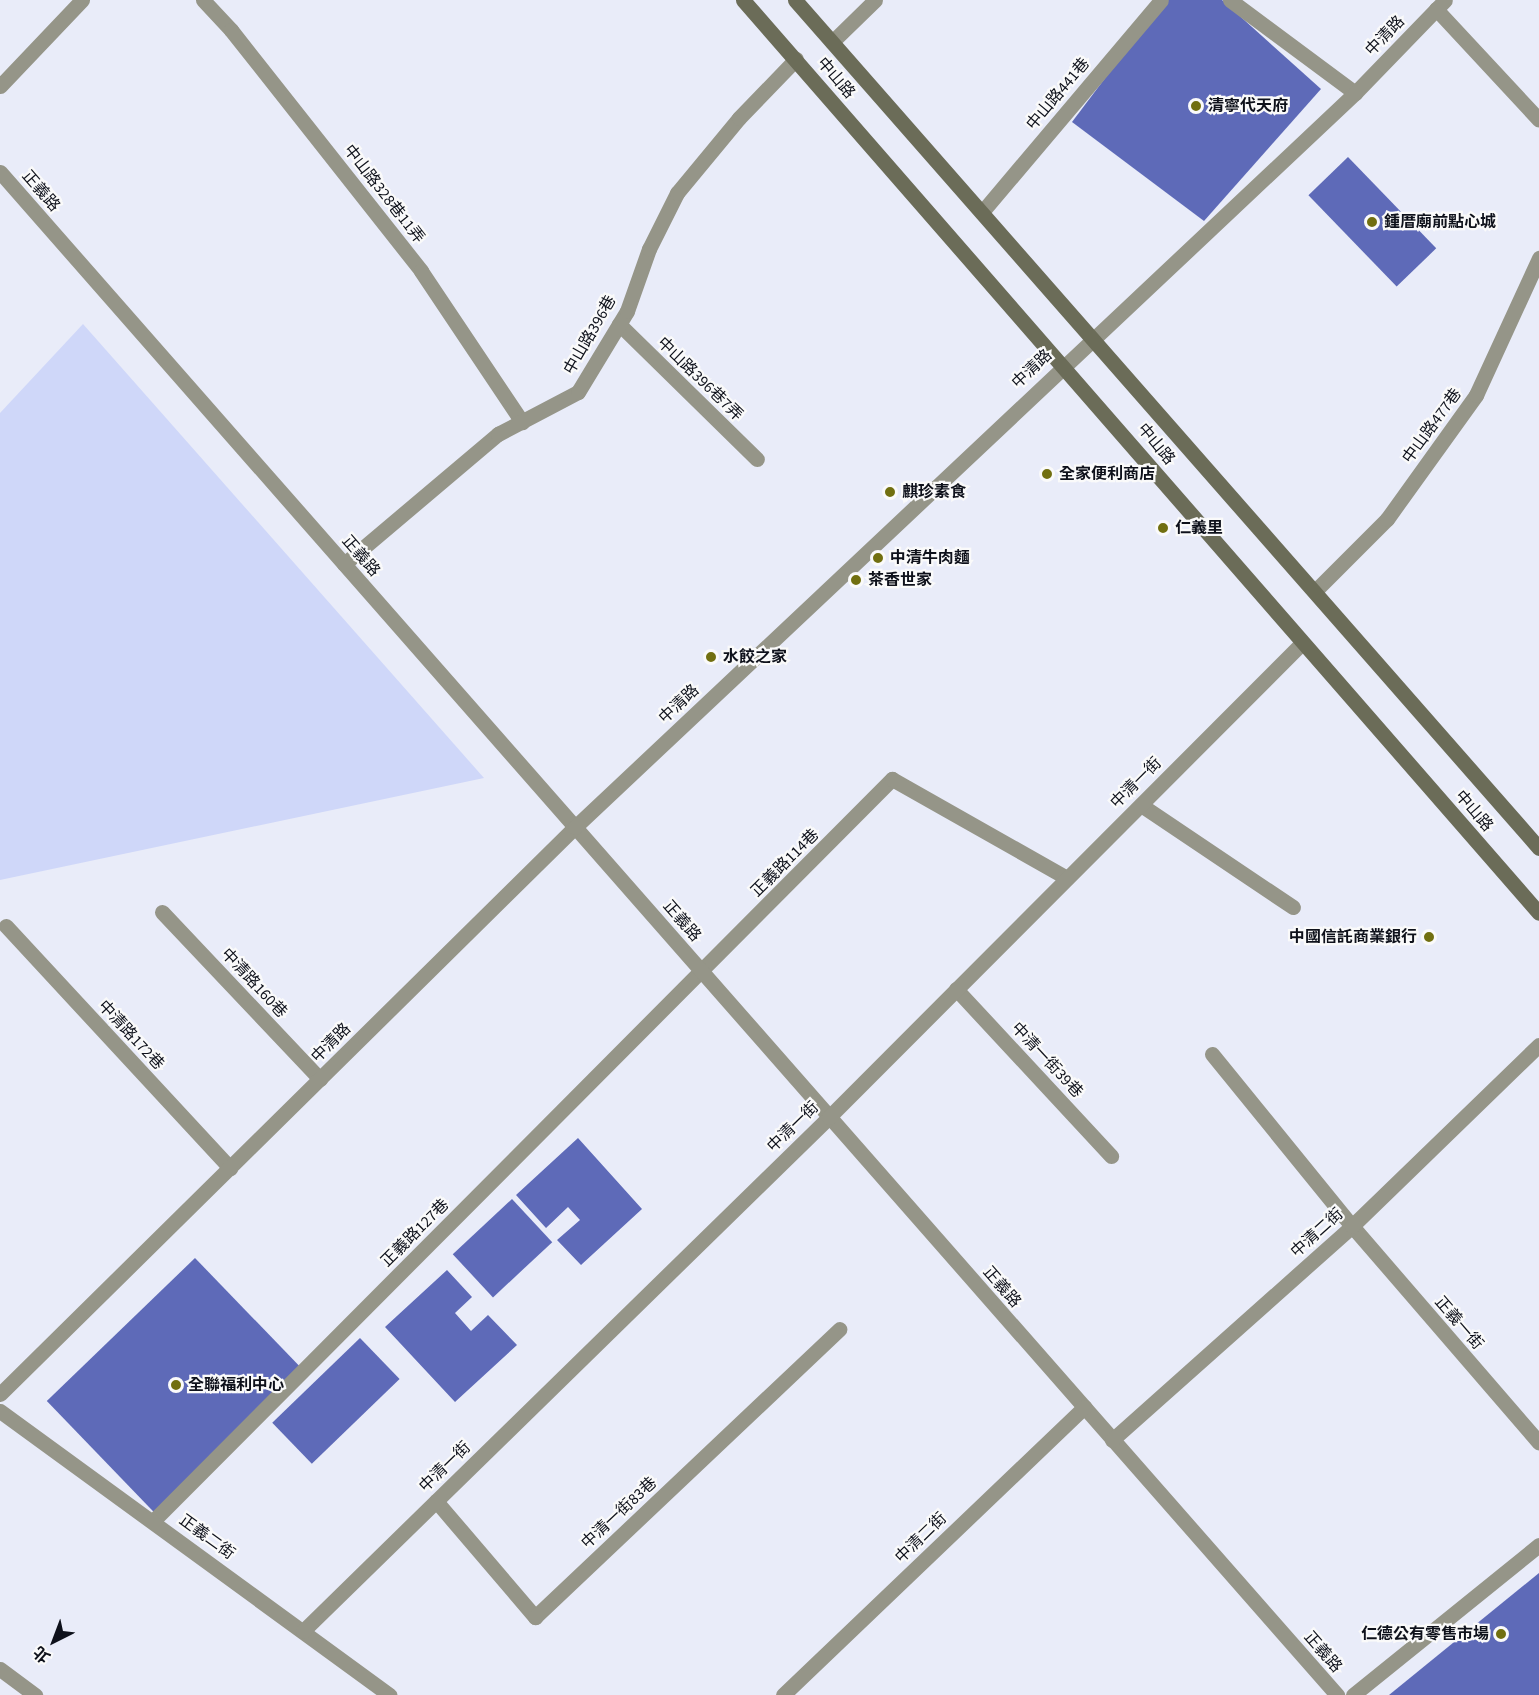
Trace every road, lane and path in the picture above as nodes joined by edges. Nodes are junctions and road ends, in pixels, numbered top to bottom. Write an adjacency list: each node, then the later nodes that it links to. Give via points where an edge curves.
1 (82, 0): 11 (street)
2 (202, 0): 20 (street, 中山路328巷11弄, via 231,30 421,271)
3 (743, 0): 10 (main road, 中山路)
4 (795, 0): 9 (main road, 中山路)
5 (875, 0): 9 (street)
6 (1161, 0): 15 (street, 中山路441巷)
7 (1230, 0): 12 (street)
8 (1440, 5): 12 (street, 中清路); 13 (street)
9 (832, 42): 15 (main road, 中山路)
10 (796, 59): 17 (street, 中山路396巷, via 739,118 677,193); 19 (main road, 中山路)
11 (0, 86)
12 (1355, 93): 18 (street, 中清路)
13 (1539, 120)
14 (0, 172): 22 (street, 正義路)
15 (982, 212): 18 (main road, 中山路)
16 (1539, 258): 23 (street, 中山路477巷, via 1476,395 1387,519)
17 (619, 324): 20 (street, 中山路396巷, via 578,392); 21 (street, 中山路396巷7弄)
18 (1092, 338): 19 (street, 中清路); 23 (main road, 中山路)
19 (1064, 364): 24 (main road, 中山路); 26 (street, 中清路)
20 (522, 422): 22 (street, 中山路396巷, via 498,434)
21 (757, 459)
22 (344, 564): 26 (street, 正義路)
23 (1316, 590): 27 (main road, 中山路)
24 (1302, 643): 25 (street, 中清一街); 31 (main road, 中山路)
25 (1140, 805): 28 (street, 中清一街); 29 (street)
26 (575, 827): 33 (street, 正義路); 37 (street, 中清路)
27 (1539, 848)
28 (1067, 878): 33 (street, 正義路114巷, via 892,779); 34 (street, 中清一街)
29 (1293, 907)
30 (162, 912): 37 (street, 中清路160巷)
31 (1539, 913)
32 (6, 926): 40 (street, 中清路172巷)
33 (703, 972): 38 (street, 正義路); 49 (street, 正義路127巷)
34 (956, 989): 38 (street, 中清一街); 39 (street, 中清一街39巷)
35 (1539, 1045): 41 (street, 中清二街)
36 (1212, 1054): 41 (street, 正義一街)
37 (320, 1079): 40 (street, 中清路)
38 (829, 1117): 44 (street, 正義路); 48 (street, 中清一街)
39 (1111, 1156)
40 (230, 1168): 43 (street, 中清路)
41 (1352, 1226): 46 (street, 中清二街); 47 (street, 正義一街)
42 (840, 1329): 48 (street, 中清一街83巷, via 535,1617)
43 (0, 1394)
44 (1084, 1407): 46 (street, 正義路); 56 (street, 中清二街)
45 (0, 1411): 49 (street, 正義二街)
46 (1112, 1440): 53 (street, 正義路)
47 (1539, 1443)
48 (436, 1501): 51 (street, 中清一街)
49 (154, 1521): 51 (street, 正義二街)
50 (1539, 1545): 57 (street)
51 (303, 1631): 55 (street, 正義二街)
52 (0, 1669): 54 (street)
53 (1328, 1692)
54 (35, 1695)
55 (390, 1695)
56 (783, 1695)
57 (1353, 1695)

